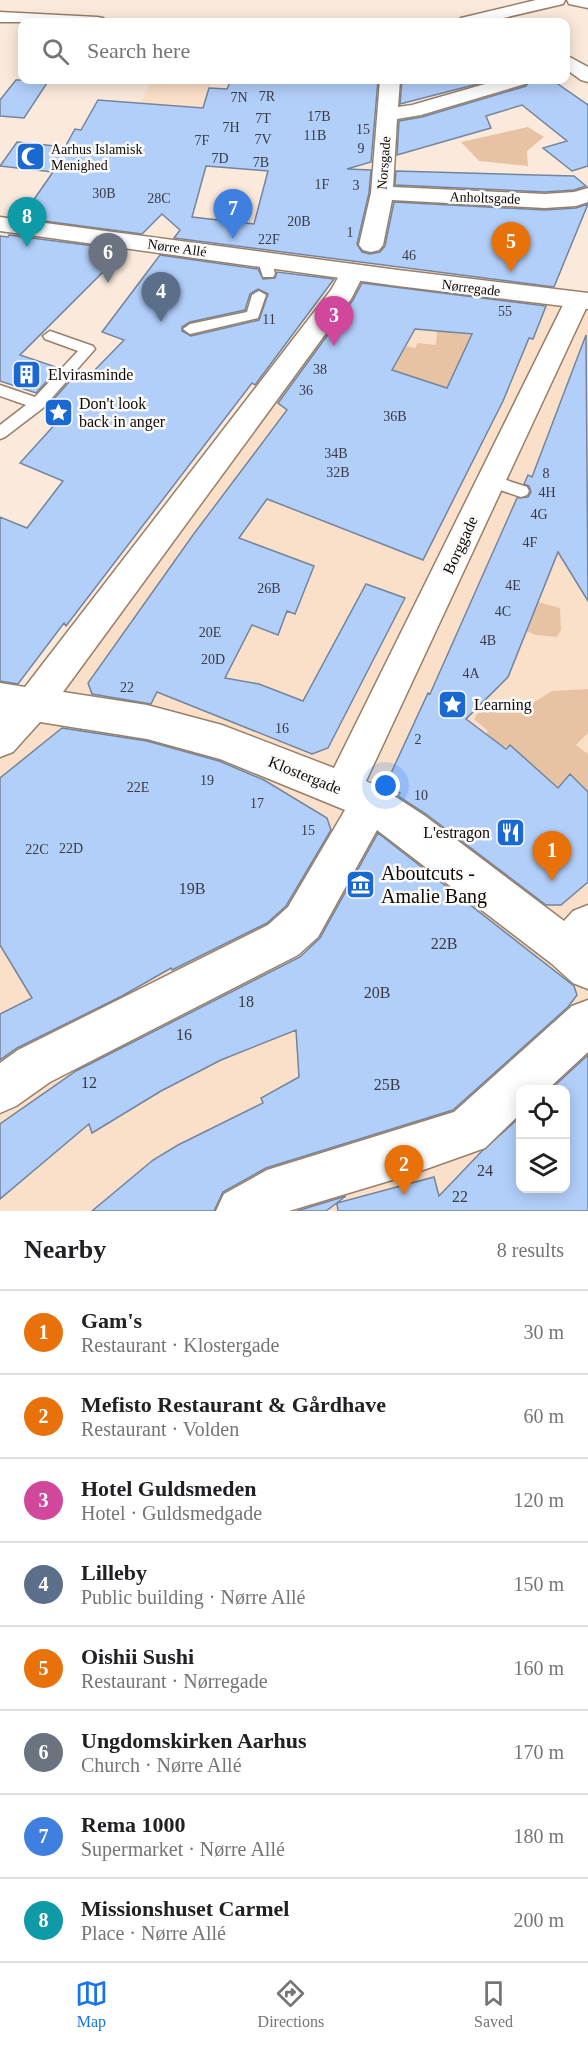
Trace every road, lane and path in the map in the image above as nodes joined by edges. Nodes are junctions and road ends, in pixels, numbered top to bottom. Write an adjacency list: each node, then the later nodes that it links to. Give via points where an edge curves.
1 (473, 0): 7 (street)
2 (557, 0): 8 (street)
3 (575, 0): 4 (street)
4 (588, 3)
5 (0, 17): 6 (street)
6 (18, 18)
7 (500, 18)
8 (504, 18)
9 (570, 65): 10 (street)
10 (588, 76)
11 (390, 84): 13 (street, Norsgade)
12 (505, 84): 13 (street, via 414,111)
13 (388, 114): 14 (street, Norsgade)
14 (382, 193): 15 (street, Anholtsgade, via 545,201); 17 (street, Norsgade)
15 (588, 195)
16 (0, 224): 18 (street, Nørre Allé, via 267,268)
17 (371, 245)
18 (353, 273): 20 (street, Nørregade); 28 (street, via 342,292)
19 (260, 295): 21 (lane, via 253,315)
20 (582, 301): 26 (street, Borggade)
21 (190, 329)
22 (50, 336): 24 (lane, via 88,349)
23 (0, 390): 24 (lane)
24 (38, 404): 25 (lane)
25 (0, 433)
26 (490, 481): 27 (lane); 30 (street, Borggade)
27 (521, 491)
28 (17, 701): 29 (street); 30 (street, Klostergade, via 147,722 222,742)
29 (0, 740)
30 (357, 796): 31 (street, Klostergade); 33 (street, Borggade, via 303,922 283,940 34,1066)
31 (581, 947)
32 (588, 1022): 34 (street, via 468,1131 284,1187)
33 (0, 1090)
34 (241, 1211)

